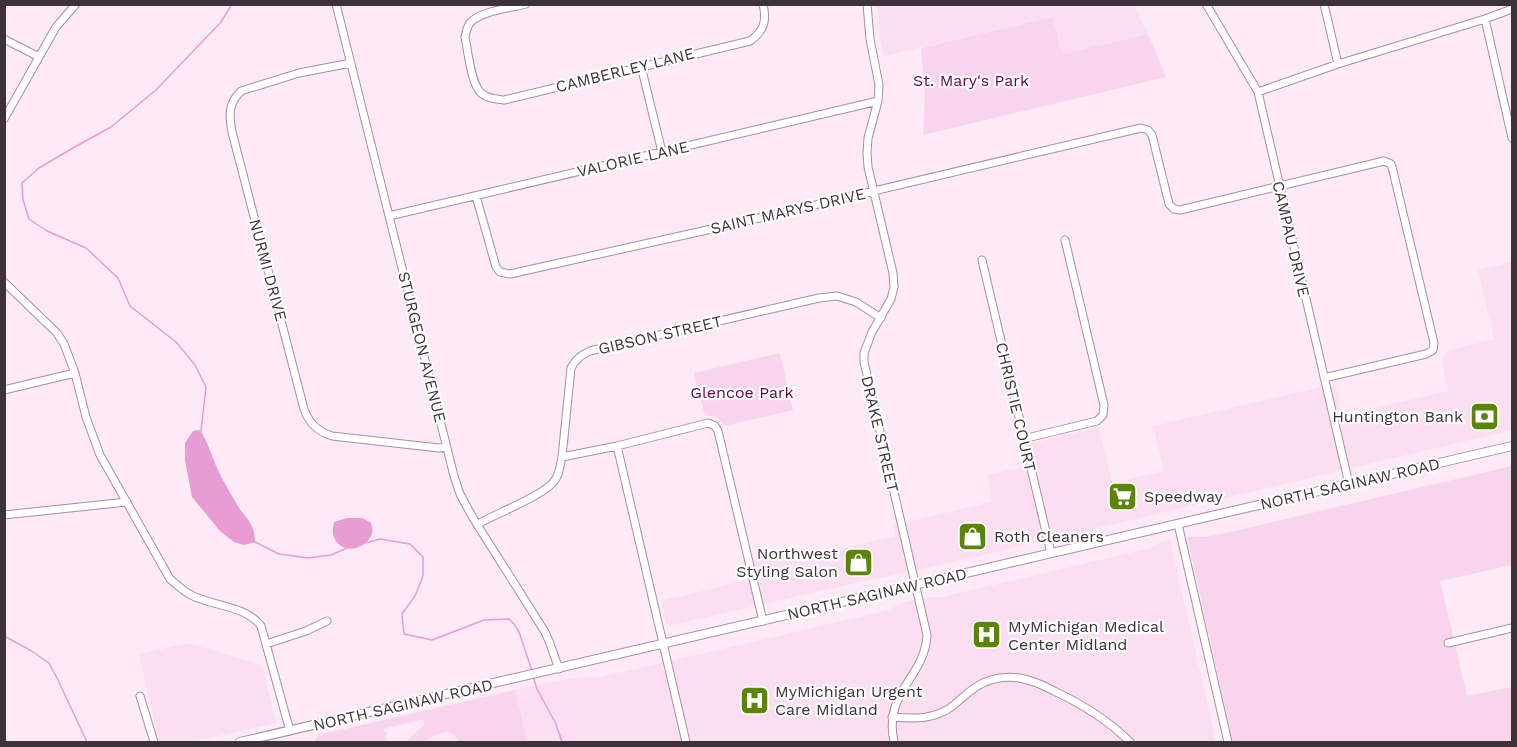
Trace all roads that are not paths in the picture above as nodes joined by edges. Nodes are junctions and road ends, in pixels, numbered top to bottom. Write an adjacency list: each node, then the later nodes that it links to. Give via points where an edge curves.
1 (76, 4): 11 (street, via 56,27)
2 (336, 4): 12 (street, STURGEON AVENUE)
3 (526, 4): 14 (street, CAMBERLEY LANE, via 478,16 467,29 465,37 476,88 487,97 504,99)
4 (764, 4): 14 (street, CAMBERLEY LANE, via 763,29 750,41)
5 (867, 4): 16 (street, DRAKE STREET, via 878,74)
6 (1206, 4): 15 (street, CAMPAU DRIVE)
7 (1324, 4): 13 (street)
8 (1512, 9): 9 (street)
9 (1485, 19): 13 (street); 18 (street)
10 (4, 39): 11 (street)
11 (39, 57): 17 (street)
12 (351, 63): 23 (street, STURGEON AVENUE); 34 (street, NURMI DRIVE, via 299,73 242,91 231,107 232,132 308,420 332,436)
13 (1338, 64): 15 (street)
14 (641, 66): 19 (street)
15 (1258, 92): 20 (street, CAMPAU DRIVE)
16 (878, 101): 19 (street, VALORIE LANE); 21 (street, DRAKE STREET, via 867,153)
17 (4, 119)
18 (1512, 138)
19 (662, 152): 22 (street, VALORIE LANE)
20 (1279, 186): 21 (street, SAINT MARYS DRIVE, via 1174,209 1169,204 1152,135 1141,128); 29 (street, CAMPAU DRIVE); 29 (street, via 1384,161 1391,164 1434,343 1433,350 1426,354)
21 (873, 190): 22 (street, SAINT MARYS DRIVE, via 510,274 496,267); 27 (street, DRAKE STREET, via 894,287)
22 (476, 196): 23 (street, VALORIE LANE)
23 (389, 216): 34 (street, STURGEON AVENUE)
24 (1065, 240): 31 (street, via 1104,405 1103,415 1097,421)
25 (982, 260): 31 (street, CHRISTIE COURT)
26 (4, 282): 28 (street, via 57,333)
27 (881, 318): 35 (street, GIBSON STREET, via 856,302 837,296 819,298 590,351 581,355 571,368); 42 (street, DRAKE STREET, via 867,343 864,362)
28 (75, 373): 30 (street); 37 (street, via 100,455)
29 (1324, 378): 36 (street, CAMPAU DRIVE)
30 (4, 390)
31 (1023, 439): 41 (street, CHRISTIE COURT)
32 (617, 446): 35 (street); 44 (street, via 708,423 715,426); 48 (street)
33 (1512, 446): 36 (main road, NORTH SAGINAW ROAD)
34 (447, 447): 39 (street, STURGEON AVENUE, via 460,494)
35 (562, 457): 39 (street, GIBSON STREET, via 551,486)
36 (1349, 484): 40 (main road, NORTH SAGINAW ROAD)
37 (127, 502): 38 (street); 47 (street, via 170,579 193,596 245,613 257,621)
38 (4, 515)
39 (477, 524): 49 (street, STURGEON AVENUE, via 544,632)
40 (1178, 524): 41 (main road, NORTH SAGINAW ROAD); 58 (street)
41 (1051, 554): 42 (main road, NORTH SAGINAW ROAD)
42 (916, 585): 44 (main road, NORTH SAGINAW ROAD); 51 (street, DRAKE STREET, via 926,645)
43 (327, 621): 47 (street)
44 (763, 621): 48 (main road, NORTH SAGINAW ROAD)
45 (1512, 628): 46 (street)
46 (1448, 643)
47 (266, 644): 52 (street)
48 (662, 645): 49 (main road, NORTH SAGINAW ROAD); 55 (street)
49 (559, 669): 52 (main road, NORTH SAGINAW ROAD)
50 (140, 696): 53 (street)
51 (892, 717): 56 (street); 57 (street, via 933,716 984,682 1019,678 1034,681 1081,704)
52 (290, 731): 54 (main road, NORTH SAGINAW ROAD)
53 (154, 742)
54 (240, 742)
55 (686, 742)
56 (894, 742)
57 (1130, 742)
58 (1228, 742)

